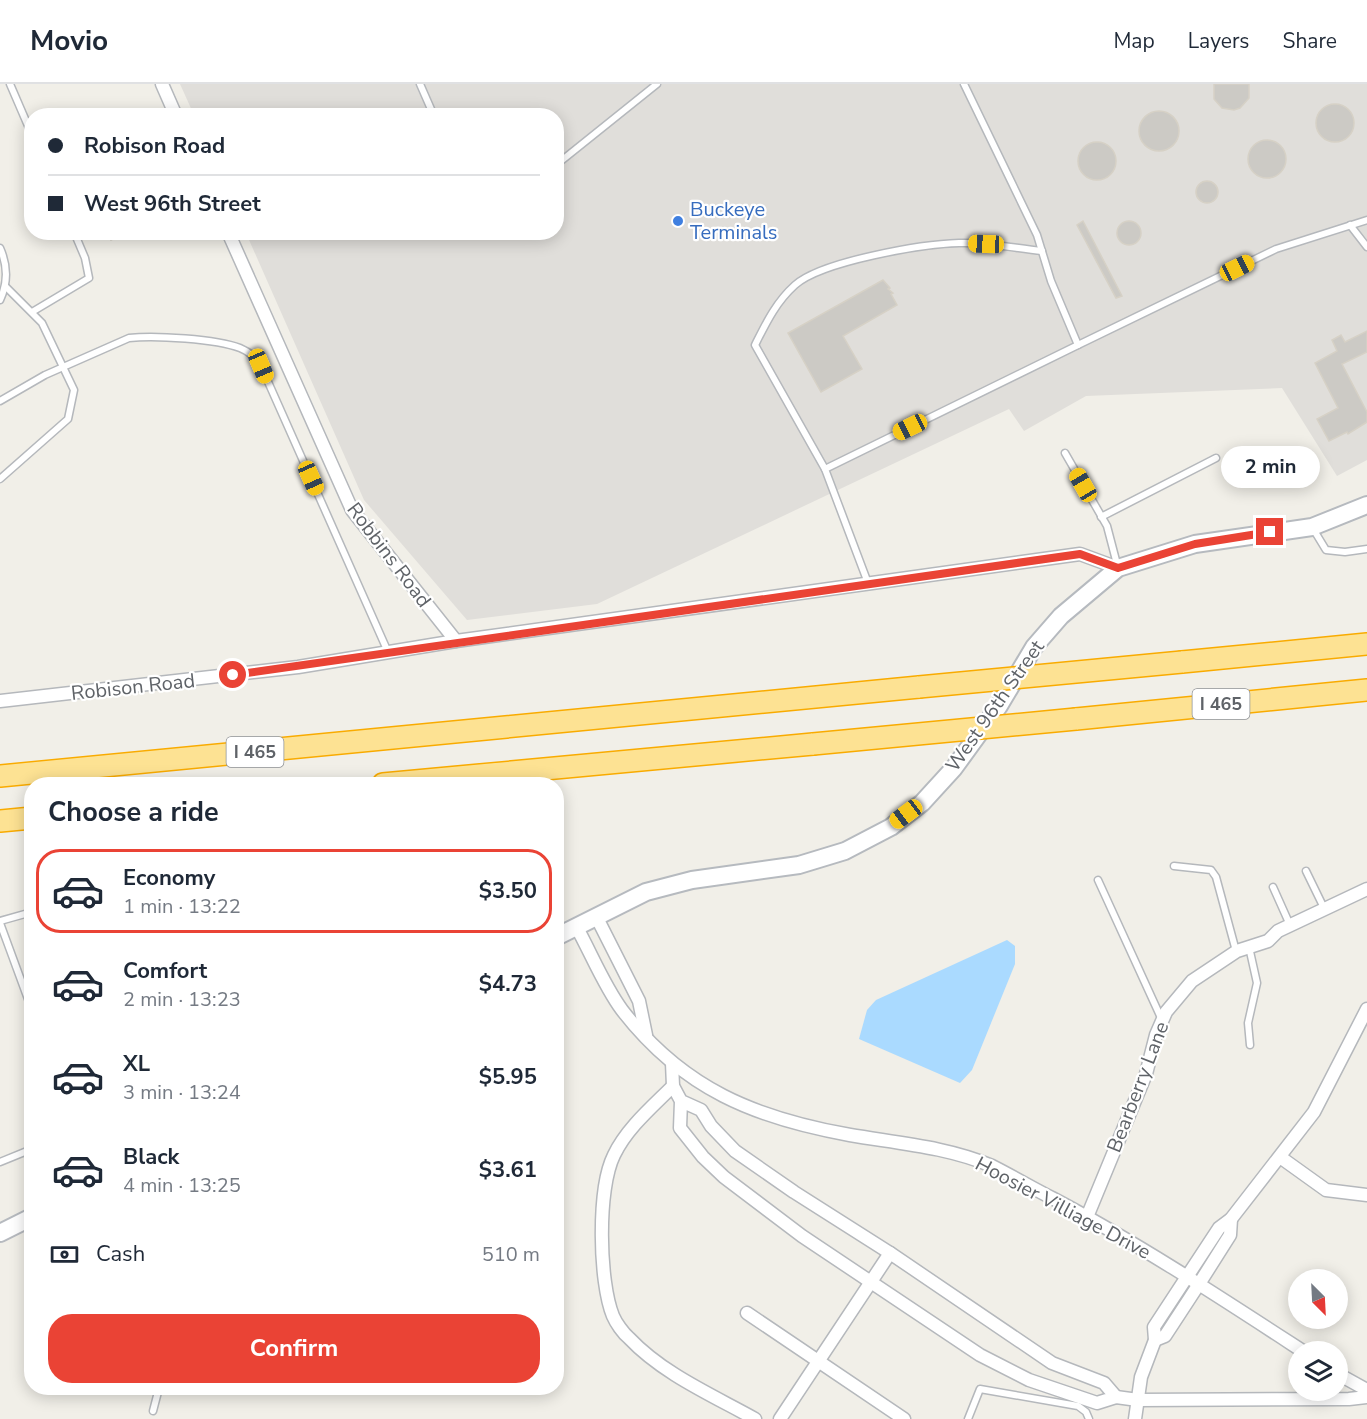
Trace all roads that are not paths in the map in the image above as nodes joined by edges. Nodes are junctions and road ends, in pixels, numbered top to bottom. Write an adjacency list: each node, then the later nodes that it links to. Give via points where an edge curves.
1 (10, 84): 8 (lane)
2 (162, 84): 6 (street)
3 (420, 84): 7 (lane)
4 (657, 84): 9 (lane)
5 (964, 84): 16 (lane)
6 (172, 108)
7 (430, 108)
8 (24, 116)
9 (564, 159)
10 (1367, 220): 11 (lane)
11 (1350, 225): 14 (lane); 20 (lane, via 1276,249)
12 (77, 240): 19 (lane, via 89,278)
13 (232, 240): 33 (street, Robbins Road, via 352,510)
14 (1367, 246)
15 (0, 248): 17 (lane, via 5,259)
16 (1042, 251): 20 (lane); 25 (lane, via 958,243 859,258 822,269 797,283 774,308 754,345)
17 (6, 287): 18 (lane); 19 (lane)
18 (0, 300)
19 (32, 312): 21 (lane)
20 (1078, 345): 25 (lane)
21 (64, 366): 22 (lane); 26 (lane, via 74,390 68,419); 35 (lane, via 108,345 143,336 220,343 254,356)
22 (0, 401)
23 (1065, 453): 28 (lane)
24 (1216, 458): 28 (lane)
25 (825, 469): 32 (lane)
26 (0, 479)
27 (1367, 505): 29 (street, West 96th Street)
28 (1101, 517): 31 (lane)
29 (1312, 527): 30 (lane, via 1326,550); 31 (street, West 96th Street, via 1195,544)
30 (1367, 549)
31 (1118, 568): 32 (street, Robison Road, via 1080,554); 49 (street, West 96th Street, via 1061,616 1034,647 999,706 954,768 891,827 845,851 799,866 692,880 646,892)
32 (868, 584): 33 (street, Robison Road)
33 (456, 641): 35 (street, Robison Road)
34 (1367, 644): 38 (highway, I 465, bridge)
35 (388, 652): 37 (street, Robison Road, via 201,679)
36 (1367, 690): 39 (highway, I 465, bridge)
37 (0, 701)
38 (0, 776)
39 (458, 777)
40 (24, 819): 41 (highway)
41 (0, 821)
42 (1174, 866): 55 (lane, via 1210,870 1216,877)
43 (1306, 871): 47 (lane)
44 (1098, 880): 58 (lane)
45 (1273, 886): 51 (lane)
46 (1367, 889): 47 (street, Bearberry Lane)
47 (1324, 908): 51 (street, Bearberry Lane)
48 (24, 914): 50 (lane)
49 (596, 916): 52 (street, West 96th Street); 59 (street, via 639,1001)
50 (0, 922): 56 (lane)
51 (1290, 925): 54 (street, Bearberry Lane, via 1268,941)
52 (576, 926): 53 (street, West 96th Street); 59 (street, Hoosier Villiage Drive, via 621,1009)
53 (564, 933)
54 (1249, 947): 55 (street, Bearberry Lane); 60 (lane, via 1257,983 1248,1023)
55 (1237, 951): 58 (street, Bearberry Lane, via 1191,981)
56 (24, 988)
57 (1367, 1009): 65 (street, via 1322,1100)
58 (1162, 1020): 68 (street, Bearberry Lane, via 1146,1074)
59 (646, 1036): 61 (street, Hoosier Villiage Drive)
60 (1251, 1045)
61 (672, 1063): 62 (street); 68 (street, Hoosier Villiage Drive, via 708,1088 768,1116 795,1125 958,1154 992,1167)
62 (673, 1086): 63 (street); 87 (street, via 639,1120 613,1156 601,1202 605,1282 613,1317 629,1338 675,1375)
63 (681, 1101): 72 (street, via 701,1110 735,1151); 74 (street, via 680,1128 724,1177 802,1236)
64 (24, 1152): 66 (lane)
65 (1280, 1156): 67 (street, via 1326,1190); 69 (street)
66 (0, 1162)
67 (1367, 1195)
68 (1087, 1217): 73 (street, Hoosier Villiage Drive)
69 (1231, 1219): 73 (street, via 1219,1228); 75 (street, via 1230,1235)
70 (24, 1221): 71 (street)
71 (0, 1233)
72 (890, 1253): 74 (street); 83 (street, via 1052,1363 1104,1383)
73 (1186, 1276): 75 (street, Hoosier Villiage Drive); 77 (street, via 1154,1327)
74 (873, 1281): 79 (street); 83 (street, via 980,1355 1029,1380 1097,1403)
75 (1199, 1284): 77 (street, via 1165,1336); 78 (street, Hoosier Villiage Drive)
76 (747, 1313): 79 (street)
77 (1155, 1340): 85 (street, via 1143,1370)
78 (1288, 1342)
79 (819, 1361): 88 (street); 89 (street)
80 (1348, 1380): 81 (street)
81 (1367, 1390)
82 (157, 1395): 86 (lane)
83 (1116, 1397): 85 (street)
84 (1367, 1397): 85 (street)
85 (1138, 1400): 92 (street)
86 (153, 1411)
87 (755, 1419)
88 (780, 1419)
89 (904, 1419)
90 (968, 1419): 91 (lane, via 980,1389 1078,1406)
91 (1089, 1419)
92 (1135, 1419)

